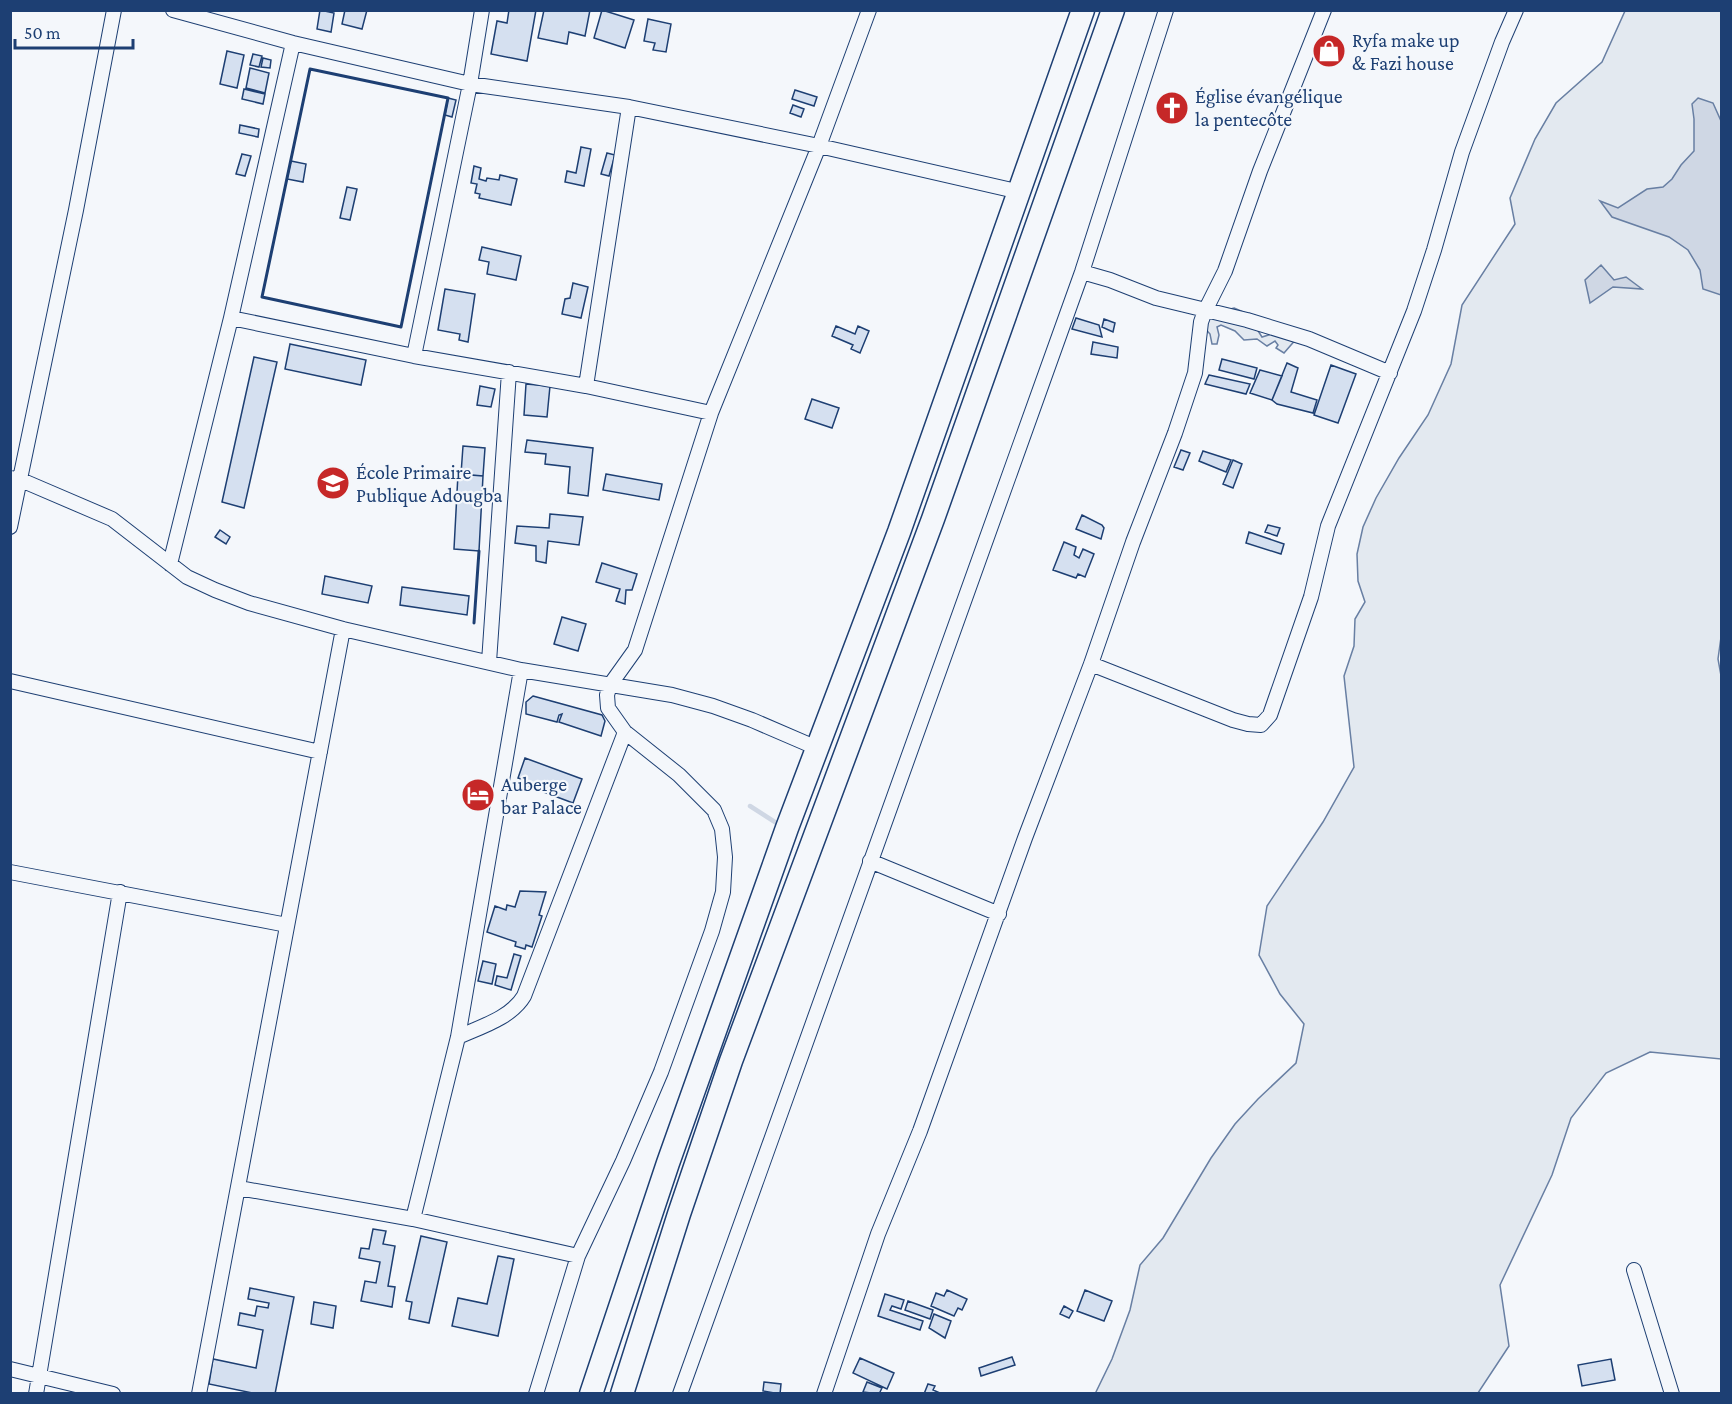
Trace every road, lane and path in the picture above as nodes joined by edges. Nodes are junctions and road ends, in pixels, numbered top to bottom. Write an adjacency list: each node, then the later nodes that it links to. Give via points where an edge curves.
1 (114, 10): 23 (street)
2 (173, 10): 10 (street)
3 (482, 10): 11 (street)
4 (869, 10): 13 (street)
5 (1083, 10): 14 (main road)
6 (1113, 10): 52 (main road, via 933,519 731,1062)
7 (1166, 10): 15 (street)
8 (1324, 10): 16 (street, via 1266,153 1225,272)
9 (1516, 10): 20 (street, via 1462,152 1434,250)
10 (293, 44): 11 (street); 17 (street)
11 (471, 84): 12 (street); 18 (street)
12 (629, 107): 13 (street); 21 (street)
13 (819, 146): 14 (street); 22 (street)
14 (1020, 192): 33 (main road)
15 (1082, 272): 16 (street); 35 (street)
16 (1205, 311): 20 (street, via 1309,339); 28 (street, via 1195,373)
17 (231, 318): 18 (street); 25 (street)
18 (414, 356): 19 (street)
19 (509, 372): 21 (street); 27 (street)
20 (1390, 374): 28 (street, via 1328,526 1311,597 1270,715 1261,724 1233,720)
21 (586, 386): 22 (street)
22 (711, 413): 31 (street, via 635,650)
23 (16, 479): 24 (street); 25 (street, via 112,519)
24 (10, 527)
25 (170, 564): 26 (street, via 187,577 249,603)
26 (343, 629): 27 (street); 34 (street)
27 (489, 662): 29 (street)
28 (1091, 664): 38 (street)
29 (522, 670): 31 (street); 40 (street)
30 (10, 681): 34 (street)
31 (610, 685): 32 (street, via 608,708); 33 (street, via 713,706)
32 (625, 732): 40 (street, via 524,996 507,1014); 43 (street, via 679,775 714,810 722,829 723,892 661,1072)
33 (817, 748): 51 (main road, via 668,1163)
34 (320, 752): 39 (street)
35 (870, 861): 38 (street); 53 (street)
36 (10, 872): 37 (street)
37 (120, 892): 39 (street); 46 (street)
38 (999, 914): 54 (street, via 878,1234)
39 (287, 925): 41 (street)
40 (458, 1037): 42 (street)
41 (239, 1188): 42 (street); 49 (street)
42 (413, 1219): 43 (street)
43 (578, 1256): 50 (street)
44 (1634, 1270): 55 (street)
45 (10, 1369): 46 (street)
46 (39, 1377): 47 (street); 48 (street)
47 (36, 1394)
48 (113, 1394)
49 (199, 1394)
50 (536, 1394)
51 (591, 1394)
52 (622, 1394)
53 (680, 1394)
54 (824, 1394)
55 (1672, 1394)

